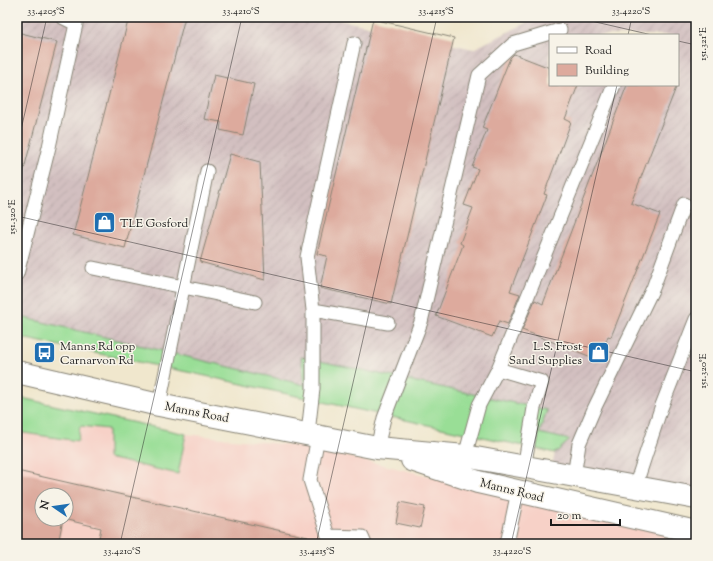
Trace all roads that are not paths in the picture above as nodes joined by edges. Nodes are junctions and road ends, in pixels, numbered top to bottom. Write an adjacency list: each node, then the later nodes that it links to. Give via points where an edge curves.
1 (62, 17): 8 (lane, via 76,24)
2 (560, 30): 18 (lane, via 513,44 479,75 421,322 384,418)
3 (354, 43): 11 (lane, via 307,257)
4 (614, 86): 14 (lane)
5 (207, 171): 9 (lane)
6 (684, 204): 21 (lane, via 653,288 579,444)
7 (93, 268): 9 (lane)
8 (17, 274)
9 (183, 286): 10 (lane); 16 (lane)
10 (255, 302)
11 (313, 310): 13 (lane); 17 (lane)
12 (696, 319): 22 (lane, via 661,408)
13 (388, 323)
14 (498, 369): 19 (lane, via 479,405); 20 (lane, via 542,382 534,408)
15 (17, 372): 16 (main road, Manns Road)
16 (159, 405): 17 (main road, Manns Road)
17 (312, 434): 18 (main road, Manns Road); 26 (lane, via 310,480 328,536 362,537)
18 (377, 448): 19 (main road, Manns Road); 23 (main road, Manns Road, via 478,482)
19 (465, 456): 20 (main road, Manns Road)
20 (524, 468): 21 (main road, Manns Road)
21 (574, 476): 22 (main road, Manns Road)
22 (635, 487): 24 (main road, Manns Road)
23 (518, 491): 25 (main road, Manns Road); 27 (lane)
24 (696, 498)
25 (696, 532)
26 (365, 544)
27 (505, 544)

